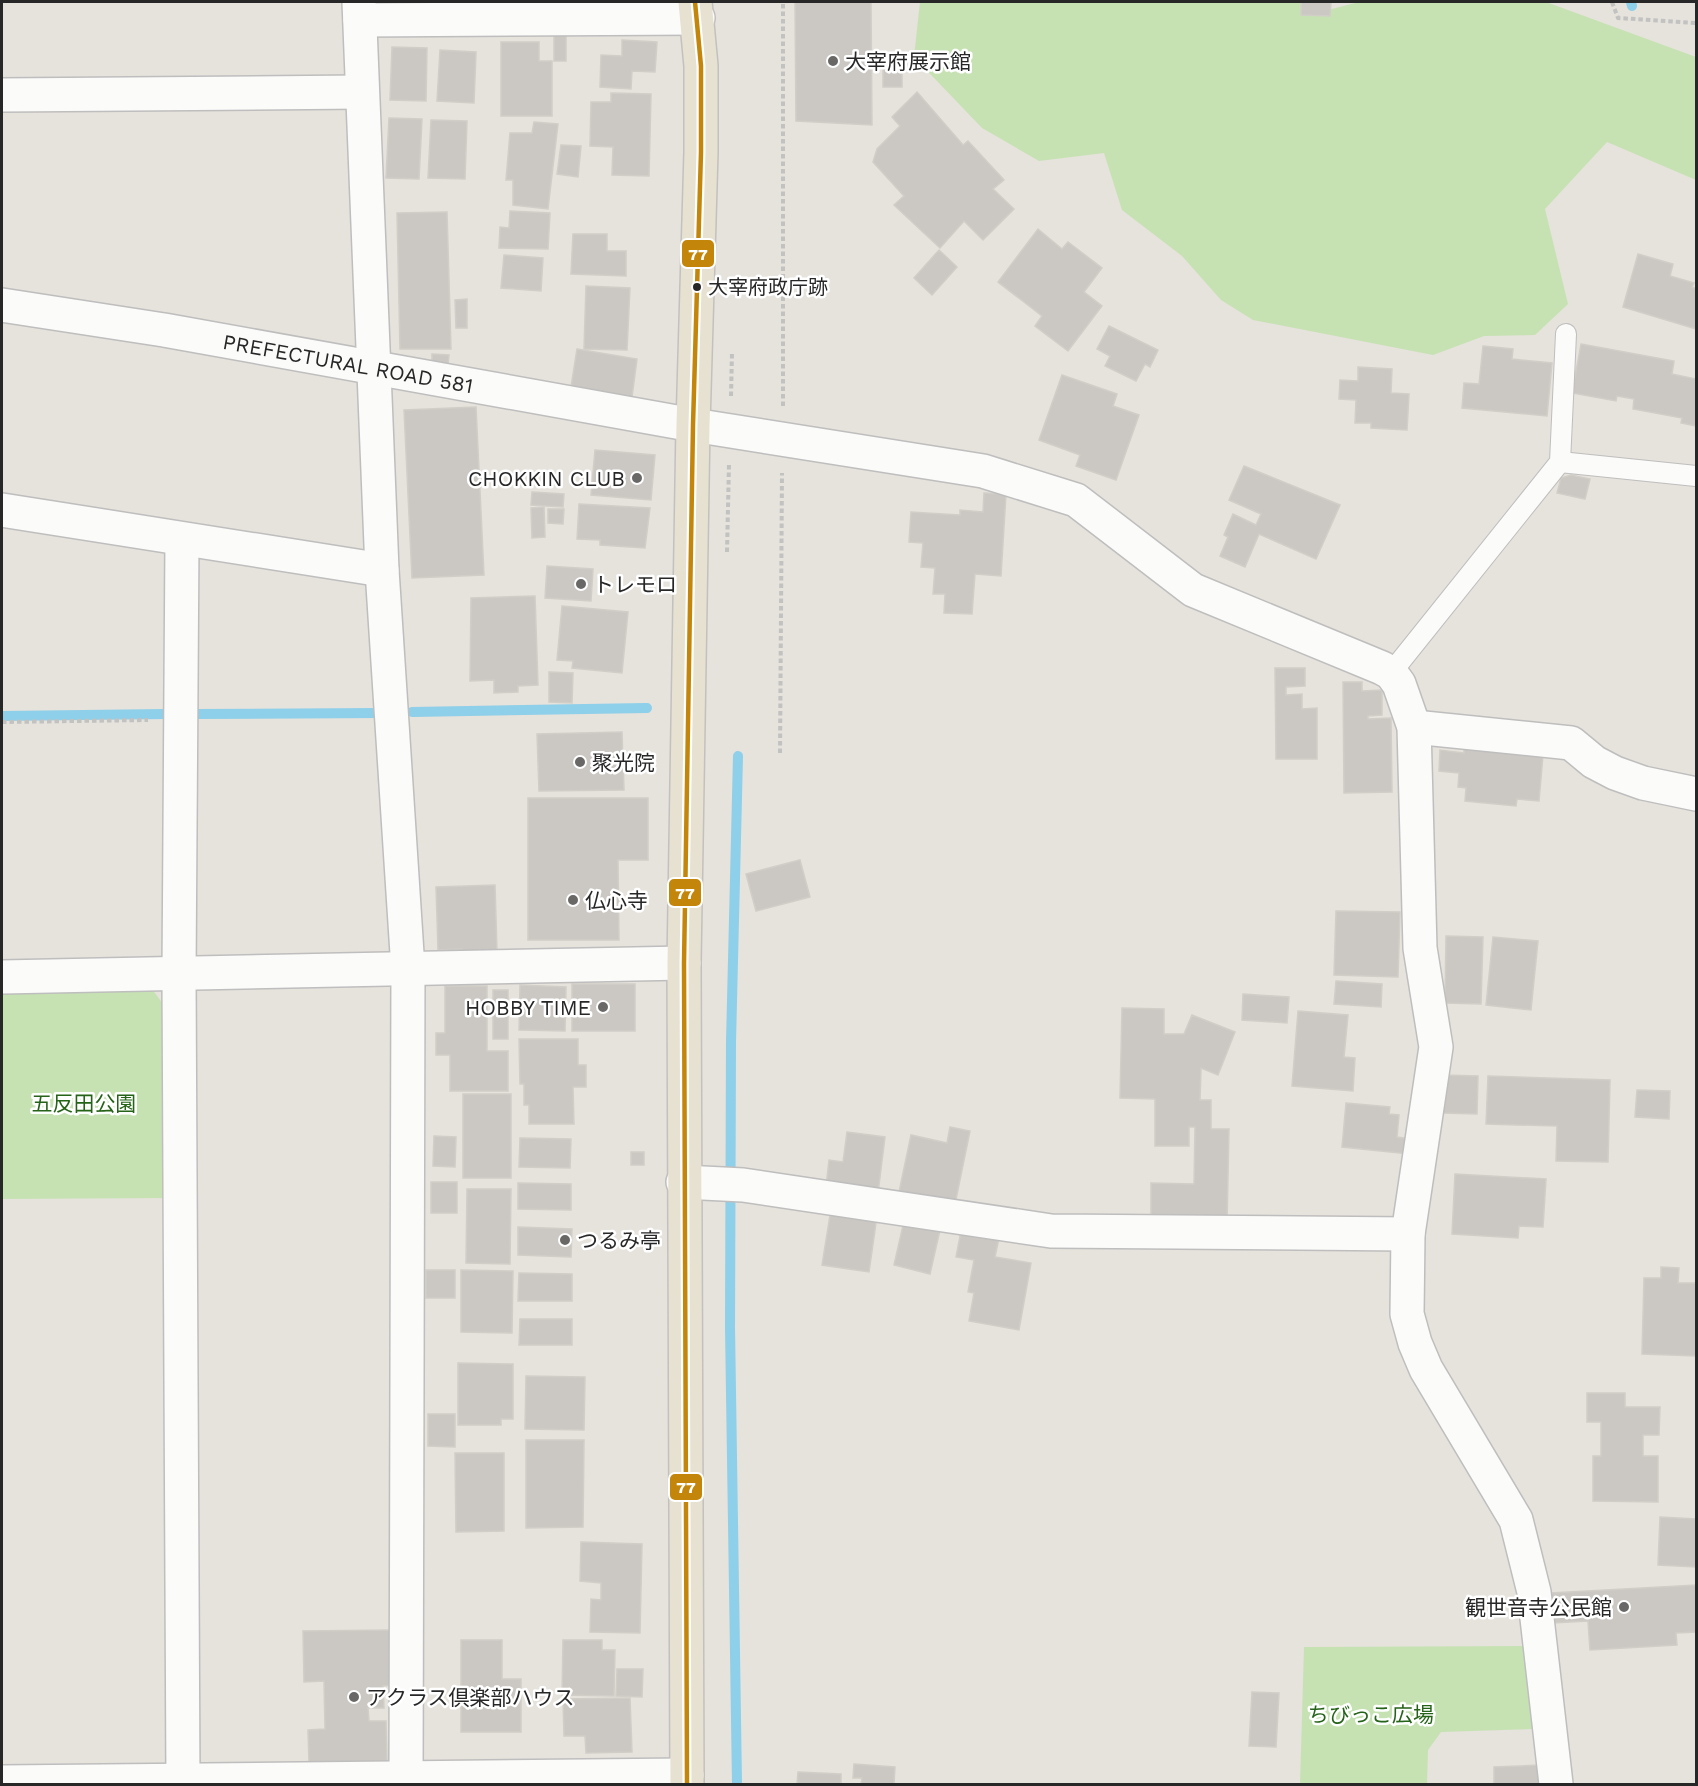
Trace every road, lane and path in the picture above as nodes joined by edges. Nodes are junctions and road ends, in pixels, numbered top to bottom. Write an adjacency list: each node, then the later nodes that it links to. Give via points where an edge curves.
1 (783, 2): 14 (path)
2 (1612, 2): 5 (path, via 1618,18)
3 (359, 10): 4 (street); 6 (street)
4 (696, 10): 12 (main road, via 700,152)
5 (1696, 22)
6 (362, 92): 7 (street); 11 (street)
7 (2, 95)
8 (2, 306): 11 (street, PREFECTURAL ROAD 581)
9 (1566, 334): 15 (lane)
10 (732, 349): 13 (path)
11 (376, 368): 12 (street, PREFECTURAL ROAD 581); 20 (street)
12 (693, 425): 13 (street, PREFECTURAL ROAD 581); 27 (main road)
13 (730, 430): 14 (street, PREFECTURAL ROAD 581); 19 (path)
14 (783, 440): 21 (street, PREFECTURAL ROAD 581, via 983,471 1076,500 1192,590); 25 (path)
15 (1560, 462): 16 (lane); 21 (lane)
16 (1696, 476)
17 (2, 510): 18 (street)
18 (182, 540): 20 (street); 22 (street)
19 (727, 562)
20 (382, 570): 28 (street)
21 (1390, 673): 24 (street, via 1400,684)
22 (181, 720): 23 (path); 29 (street)
23 (2, 722)
24 (1414, 727): 26 (street, via 1571,743 1615,773); 32 (street, via 1420,948 1436,1047)
25 (780, 753)
26 (1696, 794)
27 (684, 963): 28 (street); 31 (main road)
28 (408, 969): 29 (street); 34 (street)
29 (179, 974): 30 (street); 36 (street)
30 (2, 977)
31 (683, 1182): 32 (street, via 733,1185 1051,1231); 33 (main road)
32 (1408, 1234): 37 (street, via 1407,1314 1414,1343 1426,1370 1516,1520 1534,1592)
33 (687, 1780): 34 (street)
34 (406, 1781): 36 (street)
35 (2, 1782): 36 (street)
36 (183, 1783)
37 (1556, 1785)

